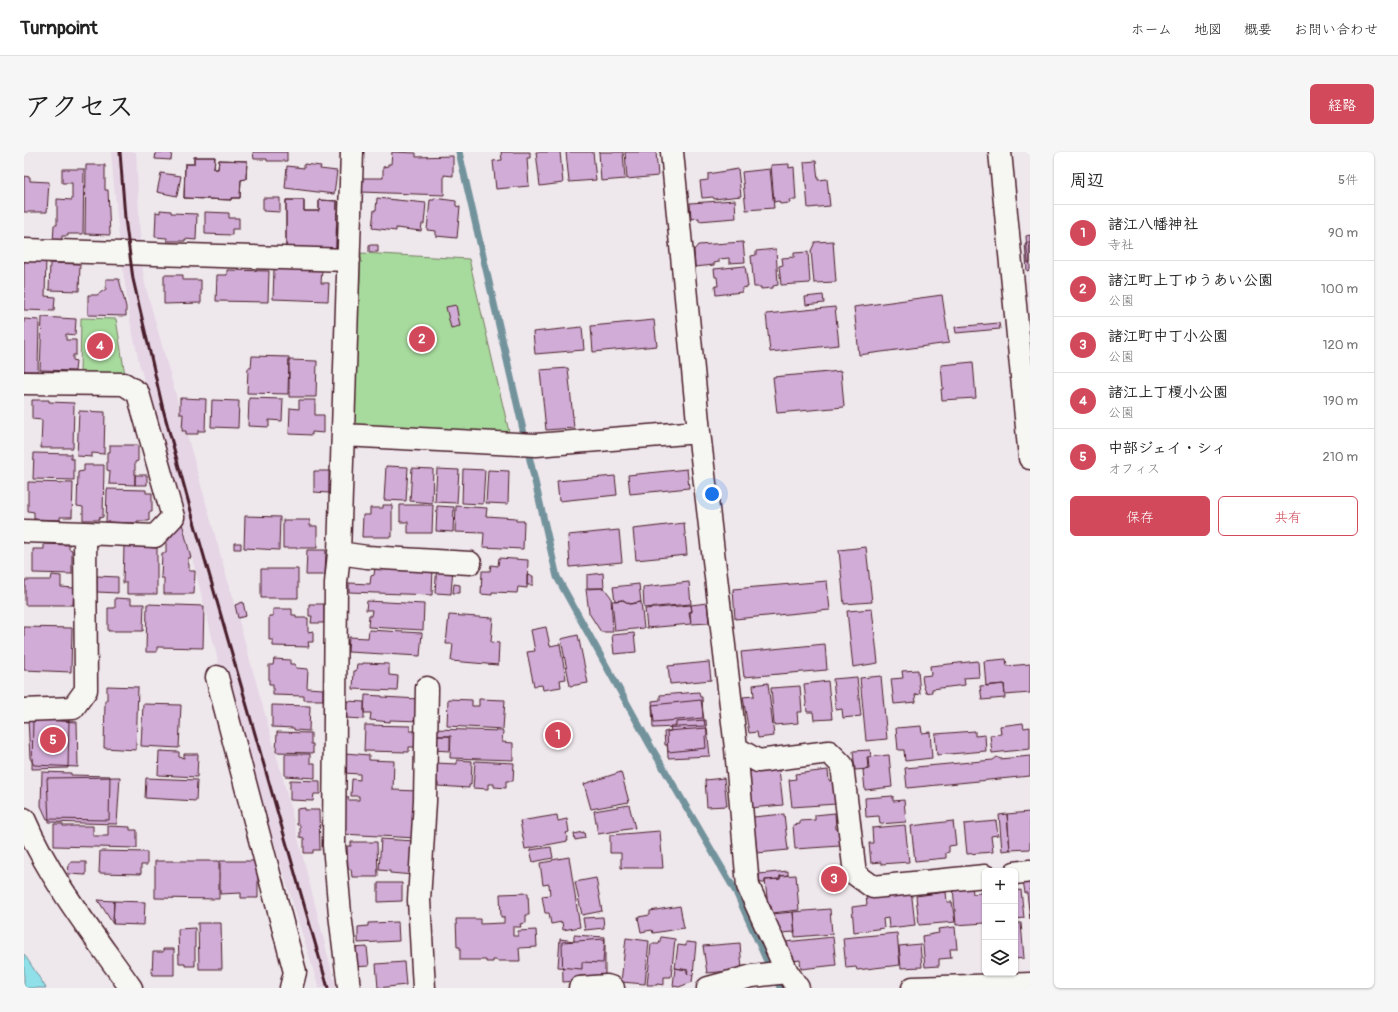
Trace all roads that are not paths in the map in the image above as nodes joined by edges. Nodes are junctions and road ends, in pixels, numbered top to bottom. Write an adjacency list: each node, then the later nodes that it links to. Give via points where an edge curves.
1 (352, 152): 5 (street)
2 (672, 152): 7 (street)
3 (1000, 152): 9 (street)
4 (24, 250): 5 (street)
5 (349, 260): 8 (street)
6 (24, 383): 11 (street, via 124,384 138,393 173,517 155,536)
7 (700, 432): 8 (street, via 527,445); 17 (street)
8 (342, 435): 12 (street)
9 (1030, 458)
10 (24, 531): 11 (street)
11 (85, 533): 16 (street, via 86,690 73,708)
12 (339, 553): 13 (street); 26 (street, via 336,583 334,845)
13 (470, 563)
14 (217, 677): 25 (street, via 295,972)
15 (427, 688): 27 (street, via 425,801 419,900)
16 (24, 710)
17 (736, 748): 21 (street, via 758,761 829,752 842,766 855,874 873,887); 22 (street, via 748,886)
18 (24, 819): 24 (street, via 59,884)
19 (1030, 871): 20 (street)
20 (1018, 873)
21 (982, 876)
22 (792, 980): 30 (street, via 752,976)
23 (1030, 984): 31 (street)
24 (131, 988)
25 (291, 988)
26 (349, 988)
27 (424, 988)
28 (580, 988): 29 (street)
29 (612, 988)
30 (708, 988)
31 (913, 988)

